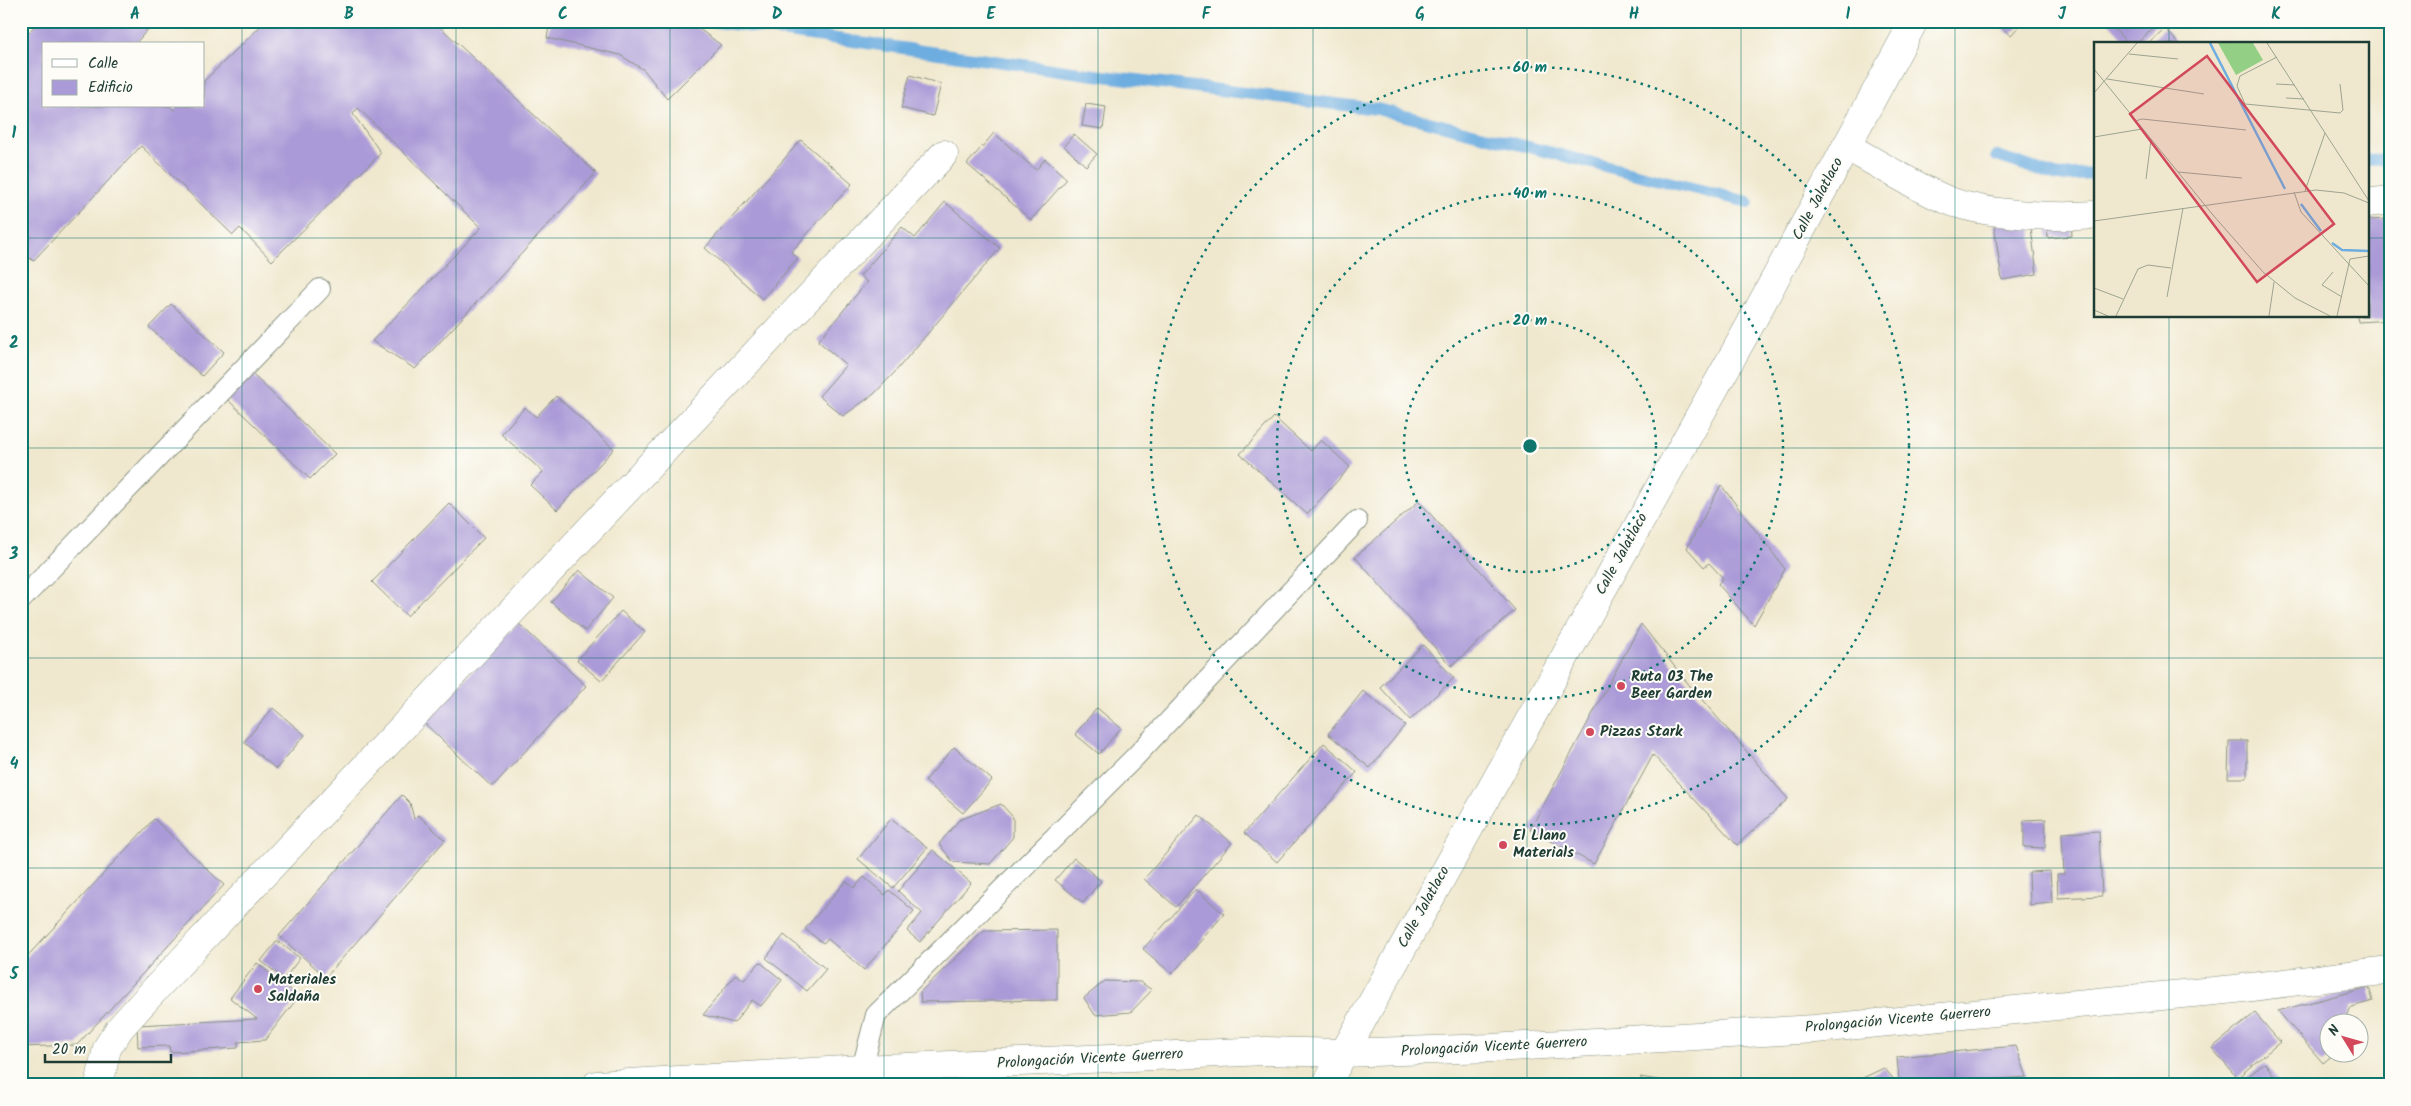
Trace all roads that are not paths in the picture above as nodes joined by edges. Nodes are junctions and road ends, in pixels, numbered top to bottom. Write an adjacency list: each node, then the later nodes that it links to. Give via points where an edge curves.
1 (1906, 26): 2 (street, Calle Jalatlaco)
2 (1846, 146): 6 (street, via 1948,201 1994,211); 11 (street, Calle Jalatlaco, via 1750,325)
3 (944, 154): 13 (street, via 159,985 120,1028 107,1048)
4 (2390, 200): 5 (street)
5 (2368, 203)
6 (2094, 215)
7 (320, 289): 9 (lane)
8 (1356, 521): 12 (lane, via 1135,757 876,1015)
9 (21, 600)
10 (2390, 970): 11 (street, Prolongación Vicente Guerrero, via 2235,989 1815,1028 1492,1048)
11 (1342, 1053): 12 (street, Prolongación Vicente Guerrero, via 1265,1051); 15 (street, Calle Jalatlaco)
12 (862, 1069): 14 (street, Prolongación Vicente Guerrero)
13 (99, 1085)
14 (596, 1085)
15 (1326, 1085)

